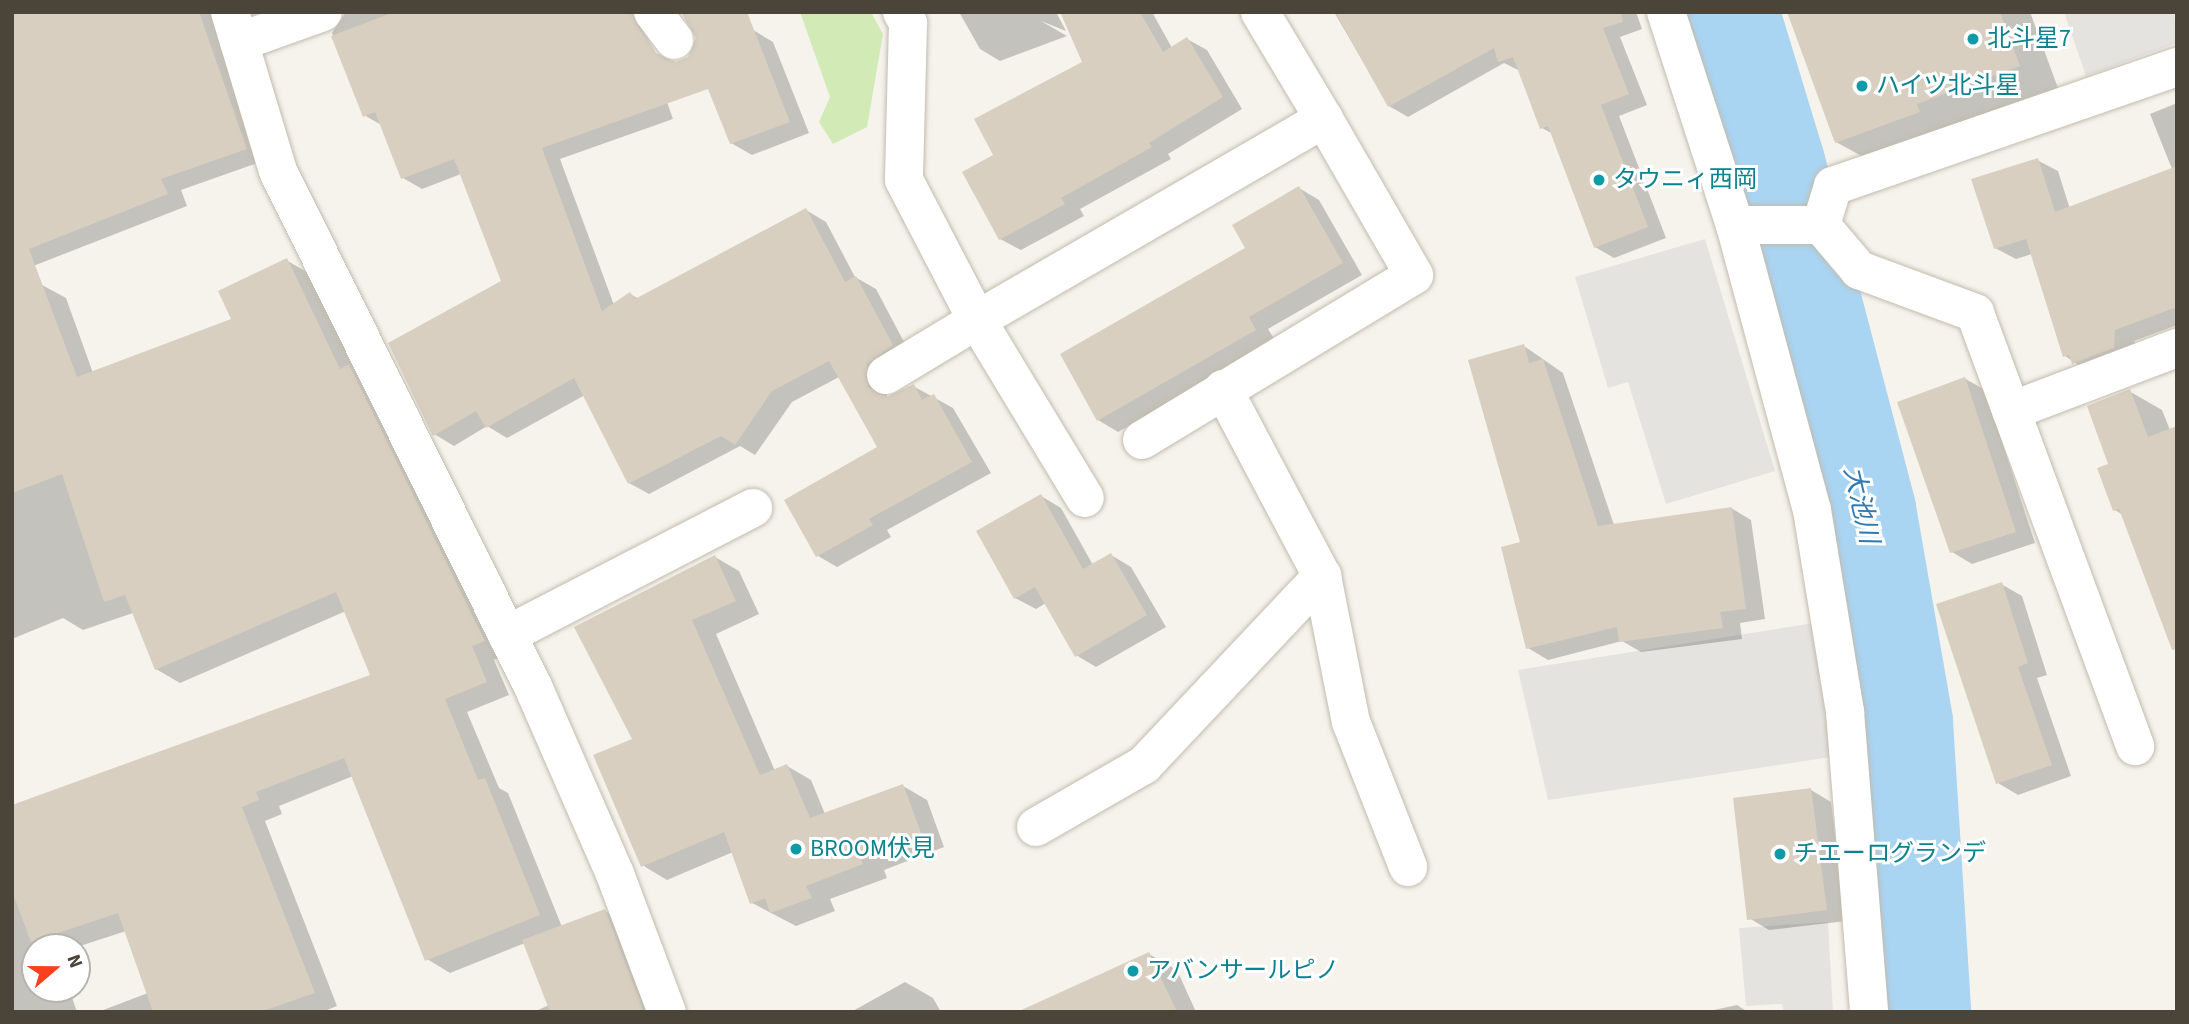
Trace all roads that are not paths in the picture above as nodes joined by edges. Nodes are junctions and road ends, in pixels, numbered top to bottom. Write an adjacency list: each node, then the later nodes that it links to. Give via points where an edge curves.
1 (323, 12): 5 (street)
2 (902, 12): 10 (street, via 908,23 904,180)
3 (1260, 12): 7 (street)
4 (1666, 12): 8 (street)
5 (234, 27): 19 (street, via 278,171)
6 (2177, 67): 9 (street, via 1833,186)
7 (1324, 119): 10 (street); 13 (street, via 1414,275)
8 (1748, 225): 9 (street); 24 (street, via 1812,510 1845,712)
9 (1821, 225): 14 (street, via 1859,270 1975,313)
10 (977, 320): 12 (street); 16 (street)
11 (2177, 348): 14 (street)
12 (886, 374)
13 (1223, 389): 15 (street); 18 (street)
14 (2011, 411): 20 (street)
15 (1142, 440)
16 (1085, 498)
17 (752, 508): 19 (street)
18 (1322, 576): 21 (street, via 1144,765); 22 (street, via 1351,722)
19 (507, 635): 23 (street, via 615,874)
20 (2135, 746)
21 (1036, 827)
22 (1408, 867)
23 (667, 1012)
24 (1869, 1012)

